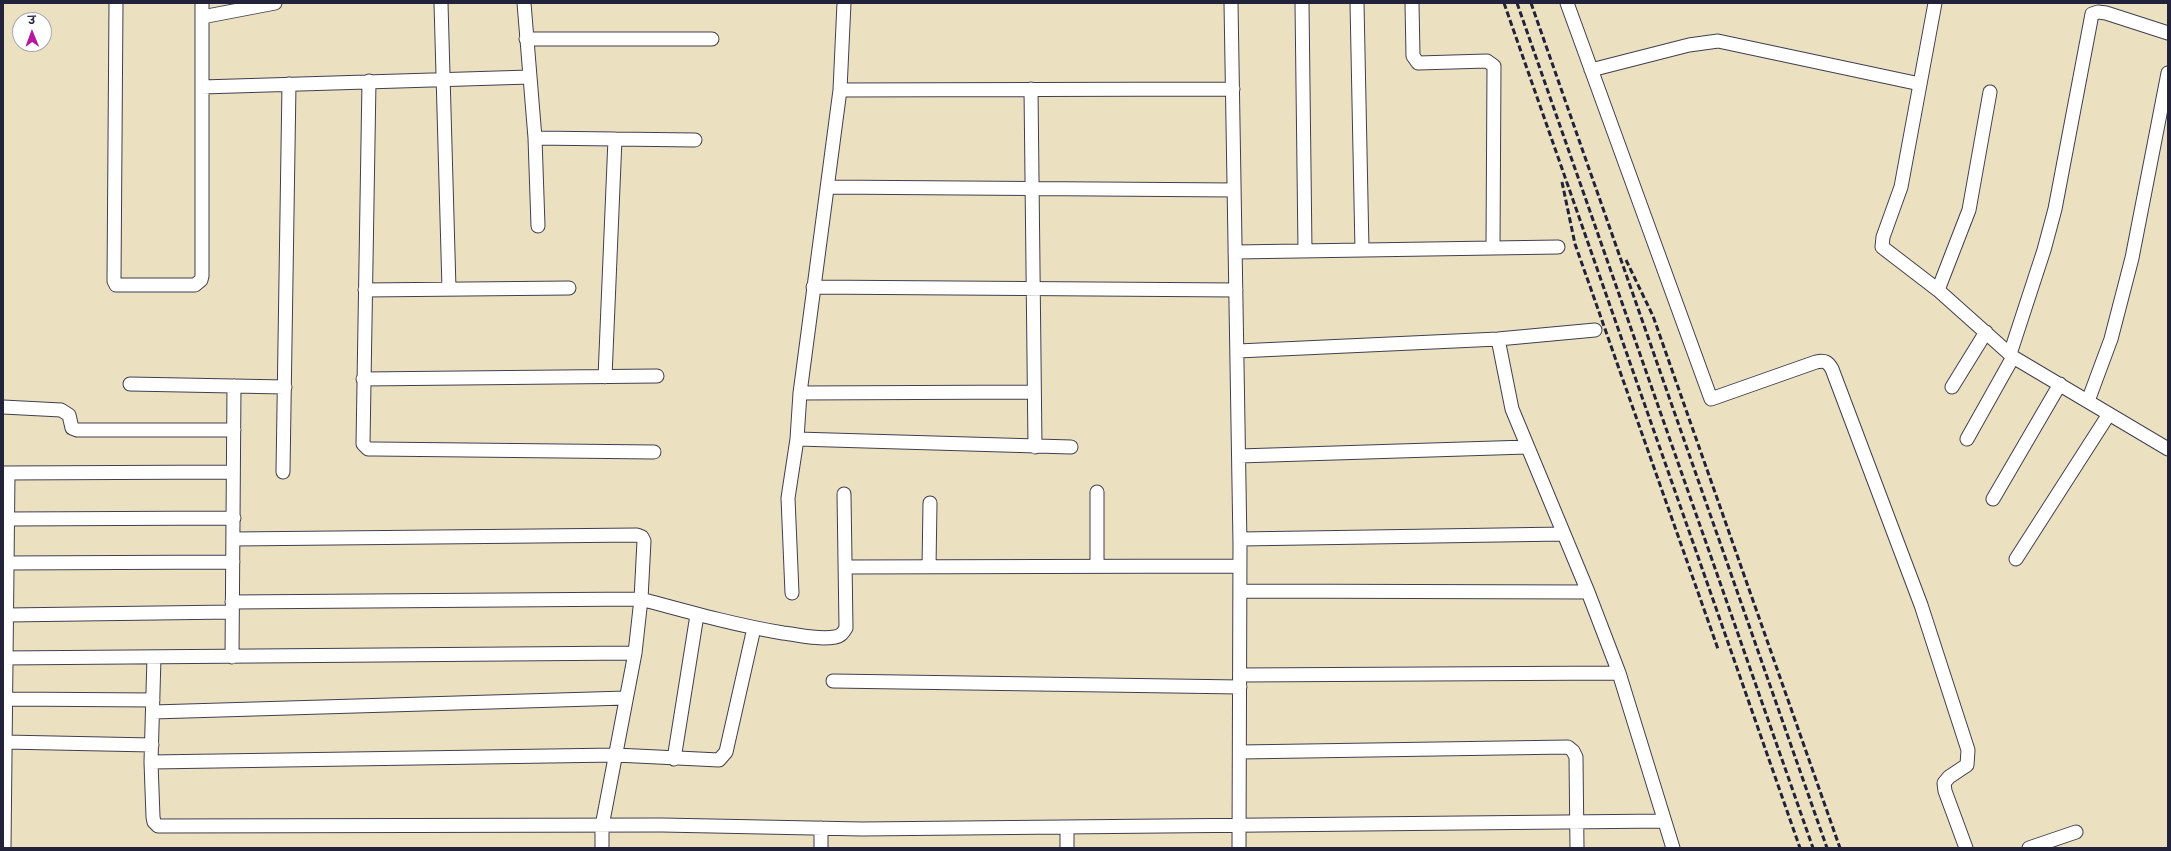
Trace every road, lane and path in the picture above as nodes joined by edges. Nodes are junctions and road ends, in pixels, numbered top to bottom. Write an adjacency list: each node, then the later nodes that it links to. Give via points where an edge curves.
1 (116, 3): 24 (street, via 113,277 116,284 195,285 201,280)
2 (202, 3): 13 (street)
3 (275, 3): 13 (street)
4 (441, 3): 20 (street)
5 (524, 3): 15 (street)
6 (844, 3): 27 (street)
7 (1231, 3): 26 (street)
8 (1302, 3): 39 (street)
9 (1357, 3): 38 (street)
10 (1412, 3): 36 (street, via 1413,56 1418,63 1487,61 1494,66)
11 (1566, 3): 17 (street)
12 (1935, 3): 23 (street)
13 (202, 18): 24 (street)
14 (2168, 33): 52 (street, via 2106,13 2092,14 2055,209)
15 (526, 39): 16 (street); 19 (street)
16 (712, 40)
17 (1591, 70): 23 (street, via 1689,45 1718,41); 132 (street, via 1711,399 1816,362 1828,363 1832,369 1921,605 1968,750 1967,765 1948,777 1944,784)
18 (2168, 73): 63 (street, via 2132,258 2111,339)
19 (530, 77): 20 (street); 29 (street)
20 (443, 80): 21 (street); 43 (street)
21 (369, 81): 22 (street); 45 (street)
22 (289, 84): 24 (street); 59 (street)
23 (1920, 84): 47 (street, via 1901,187 1883,237 1882,247)
24 (202, 87)
25 (1031, 89): 26 (street); 27 (street); 33 (street)
26 (1233, 89): 34 (street)
27 (840, 90): 32 (street)
28 (1990, 92): 47 (street, via 1969,210)
29 (535, 138): 30 (street); 35 (street)
30 (616, 139): 31 (street); 54 (street)
31 (695, 140)
32 (827, 187): 33 (street); 41 (street)
33 (1031, 188): 34 (street); 44 (street)
34 (1234, 190): 40 (street)
35 (538, 226)
36 (1493, 248): 37 (street); 38 (street)
37 (1558, 248)
38 (1362, 250): 39 (street)
39 (1306, 251): 40 (street)
40 (1236, 252): 46 (street)
41 (814, 287): 44 (street); 62 (street)
42 (570, 288): 43 (street)
43 (449, 289): 45 (street)
44 (1032, 289): 46 (street); 61 (street)
45 (365, 290): 55 (street)
46 (1236, 290): 51 (street)
47 (1938, 290): 49 (street)
48 (1595, 330): 50 (street)
49 (1986, 332): 52 (street); 60 (street)
50 (1498, 339): 51 (street); 71 (street, via 1509,400)
51 (1238, 351): 74 (street)
52 (2011, 355): 57 (street); 68 (street)
53 (657, 376): 54 (street)
54 (605, 377): 55 (street)
55 (363, 379): 73 (street, via 363,444 368,449)
56 (130, 384): 58 (street)
57 (2060, 384): 63 (street); 80 (street)
58 (234, 386): 59 (street); 66 (street)
59 (285, 387): 76 (street)
60 (1952, 388)
61 (1034, 392): 62 (street); 69 (street)
62 (800, 393): 67 (street)
63 (2088, 401): 65 (street)
64 (3, 407): 66 (street, via 60,410 69,415 72,428 77,430)
65 (2109, 414): 72 (street); 87 (street)
66 (234, 430): 75 (street)
67 (797, 439): 69 (street); 96 (street, via 788,498)
68 (1967, 439)
69 (1034, 447): 70 (street)
70 (1071, 447)
71 (1527, 447): 74 (street); 84 (street)
72 (2168, 449)
73 (654, 452)
74 (1239, 456): 86 (street)
75 (233, 472): 77 (street); 82 (street)
76 (284, 472)
77 (5, 474): 83 (street)
78 (1097, 492): 91 (street)
79 (844, 494): 93 (street)
80 (1993, 499)
81 (930, 503): 90 (street)
82 (234, 518): 83 (street); 85 (street)
83 (7, 519): 88 (street)
84 (1564, 534): 86 (street); 95 (street)
85 (234, 539): 89 (street); 97 (street, via 636,536 642,537 644,541)
86 (1240, 539): 92 (street)
87 (2016, 559)
88 (6, 562): 89 (street); 99 (street)
89 (233, 562): 98 (street)
90 (929, 566): 91 (street); 93 (street)
91 (1097, 566): 92 (street)
92 (1240, 566): 94 (street)
93 (846, 567): 101 (street, via 846,628 843,634 835,637 808,637)
94 (1240, 591): 95 (street); 108 (street)
95 (1588, 592): 106 (street)
96 (792, 593)
97 (641, 599): 98 (street); 100 (street); 102 (street)
98 (232, 607): 99 (street); 104 (street)
99 (7, 615): 105 (street)
100 (697, 615): 101 (street); 116 (street)
101 (754, 628): 116 (street, via 723,757 713,760)
102 (635, 653): 104 (street); 109 (street)
103 (154, 657): 104 (street); 105 (street); 111 (street)
104 (232, 657)
105 (5, 658): 110 (street)
106 (1619, 673): 108 (street); 118 (street)
107 (832, 681): 108 (street)
108 (1240, 681): 114 (street)
109 (626, 698): 111 (street); 115 (street)
110 (6, 699): 111 (street); 112 (street)
111 (153, 706): 113 (street)
112 (5, 742): 113 (street); 125 (street)
113 (152, 745): 117 (street)
114 (1240, 752): 119 (street, via 1568,747 1576,757); 121 (street)
115 (616, 755): 116 (street); 117 (street); 120 (street)
116 (674, 759)
117 (152, 762): 120 (street, via 153,817 158,826)
118 (1664, 821): 119 (street); 131 (street)
119 (1577, 822): 121 (street); 130 (street)
120 (602, 826): 122 (street); 126 (street)
121 (1239, 826): 123 (street); 129 (street)
122 (821, 828): 123 (street); 127 (street)
123 (1067, 828): 128 (street)
124 (2076, 832): 133 (street)
125 (4, 848)
126 (602, 848)
127 (821, 848)
128 (1067, 848)
129 (1239, 848)
130 (1577, 848)
131 (1673, 848)
132 (1966, 848)
133 (2029, 848)

